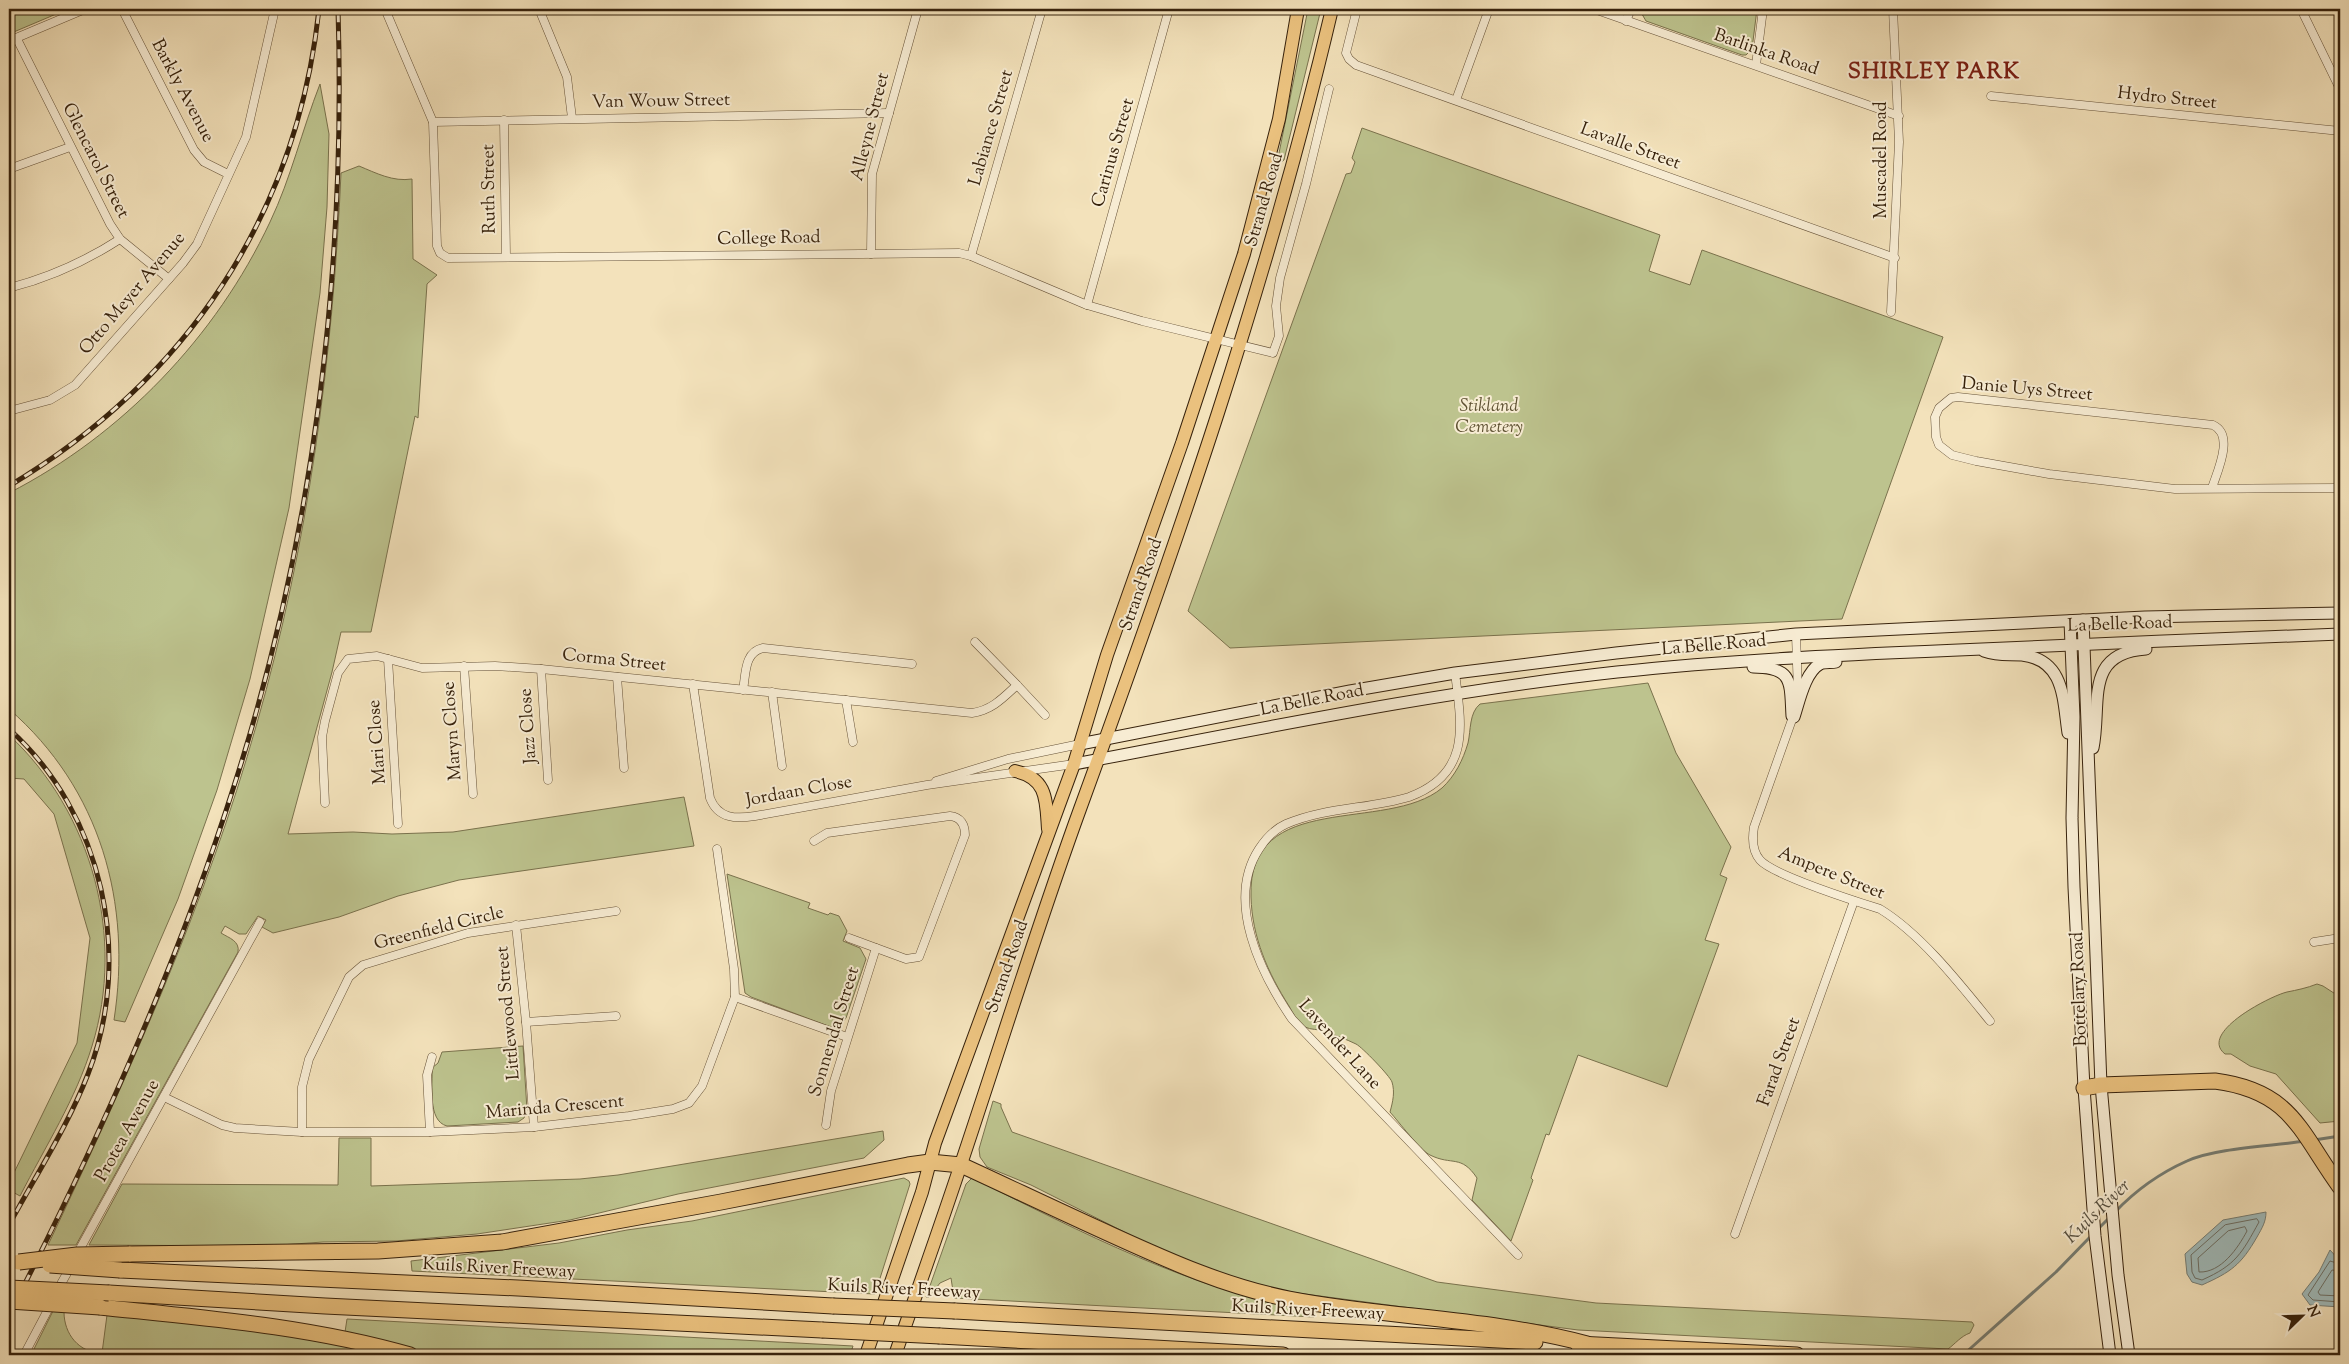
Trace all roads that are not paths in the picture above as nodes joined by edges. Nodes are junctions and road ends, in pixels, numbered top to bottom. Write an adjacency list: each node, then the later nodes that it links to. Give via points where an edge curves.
1 (86, 9): 19 (street)
2 (122, 9): 33 (street, Barkly Avenue, via 194,150 204,162)
3 (275, 9): 33 (street, Otto Meyer Avenue, via 246,137)
4 (385, 9): 29 (street)
5 (539, 9): 27 (street, via 567,77)
6 (918, 9): 25 (street, Alleyne Street)
7 (1042, 9): 36 (street, Labiance Street)
8 (1169, 9): 41 (street, Carinus Street)
9 (1298, 9): 43 (main road, Strand Road, via 1265,180)
10 (1332, 9): 44 (main road, Strand Road, via 1289,182)
11 (1357, 9): 24 (street, Lavalle Street, via 1346,53 1349,59 1356,65)
12 (1489, 9): 24 (street)
13 (1594, 9): 18 (street, Barlinka Road)
14 (1631, 9): 18 (street)
15 (1763, 9): 20 (street)
16 (1893, 9): 26 (street, Muscadel Road)
17 (2301, 9): 22 (street)
18 (1626, 21): 20 (street, Barlinka Road)
19 (13, 40): 31 (street, Glencarol Street)
20 (1756, 65): 26 (street, Barlinka Road)
21 (1329, 88): 44 (street, College Road, via 1280,278 1277,296 1279,336 1273,353)
22 (2340, 89)
23 (1990, 96): 30 (street, Hydro Street)
24 (1456, 100): 38 (street, Lavalle Street)
25 (889, 113): 27 (street, Van Wouw Street); 35 (street, Alleyne Street, via 871,179)
26 (1899, 116): 38 (street, Muscadel Road)
27 (572, 118): 28 (street, Van Wouw Street)
28 (504, 120): 29 (street, Van Wouw Street); 37 (street, Ruth Street)
29 (433, 122): 37 (street, College Road, via 438,250 452,259)
30 (2340, 132)
31 (70, 147): 32 (street); 34 (street, Glencarol Street)
32 (9, 169)
33 (228, 174): 39 (street, Otto Meyer Avenue, via 197,244)
34 (120, 239): 39 (street, Glencarol Street); 40 (street, via 66,269)
35 (871, 254): 36 (street, College Road, via 959,253); 37 (street, College Road)
36 (971, 256): 41 (street, College Road)
37 (506, 257)
38 (1895, 258): 42 (street, Muscadel Road)
39 (169, 279): 45 (street, Otto Meyer Avenue, via 75,385 50,400)
40 (9, 288)
41 (1087, 305): 43 (street, College Road)
42 (1891, 312)
43 (1217, 339): 44 (street, College Road); 77 (main road, Strand Road)
44 (1241, 344): 75 (main road, Strand Road)
45 (9, 411)
46 (2212, 488): 46 (street, Danie Uys Street, via 2175,489 2049,474 1952,455 1939,445 1935,417 1944,403 1958,397 2213,425 2224,437); 47 (street, Danie Uys Street)
47 (2340, 488)
48 (2340, 613): 49 (main road, La Belle Road)
49 (2083, 620): 50 (main road, La Belle Road); 55 (main road, Bottelary Road)
50 (2070, 621): 51 (main road, La Belle Road); 56 (main road, Bottelary Road)
51 (1796, 634): 59 (street, Ampere Street); 65 (main road, La Belle Road)
52 (2340, 634): 53 (main road, La Belle Road)
53 (2266, 637): 55 (main road, La Belle Road); 82 (main road, via 2226,645 2131,650 2114,658 2098,681 2095,739)
54 (975, 642): 68 (street)
55 (2084, 644): 56 (main road, La Belle Road); 82 (main road, Bottelary Road)
56 (2071, 645): 57 (main road, La Belle Road); 83 (main road, Bottelary Road)
57 (1980, 649): 58 (main road, La Belle Road); 83 (main road, via 1998,656 2033,657 2050,668 2061,688)
58 (1858, 654): 59 (main road, La Belle Road); 74 (main road, via 1816,668 1809,677)
59 (1797, 657): 61 (main road, La Belle Road); 74 (street, Ampere Street, via 1798,694)
60 (388, 659): 63 (street, Corma Street, via 422,668); 88 (street, Corma Street, via 355,657 348,660 338,673 322,737); 89 (street, Mari Close)
61 (1738, 660): 71 (main road, La Belle Road); 74 (main road, via 1754,667 1775,668 1786,677 1790,684)
62 (912, 664): 69 (street, via 762,648 750,656)
63 (464, 666): 64 (street, Corma Street); 87 (street, Maryn Close)
64 (541, 669): 66 (street, Corma Street); 85 (street, Jazz Close)
65 (1456, 673): 71 (street, Lavender Lane); 75 (main road, La Belle Road)
66 (617, 677): 67 (street, Corma Street); 81 (street)
67 (693, 684): 69 (street, Corma Street); 86 (street, Jordaan Close, via 710,798 713,806 726,816 755,816)
68 (1017, 685): 72 (street, Corma Street, via 994,706 972,713); 73 (street)
69 (743, 690): 70 (street, Corma Street)
70 (772, 692): 72 (street, Corma Street); 80 (street)
71 (1458, 693): 78 (main road, La Belle Road); 118 (street, Lavender Lane, via 1460,740 1456,755 1441,778 1422,793 1409,797 1299,818 1281,826 1263,842 1250,865 1245,890 1246,911 1251,935 1273,989 1292,1019)
72 (846, 700): 76 (street)
73 (1045, 715)
74 (1793, 719): 93 (street, Ampere Street, via 1754,827 1755,852 1775,871)
75 (1106, 738): 77 (main road, La Belle Road); 78 (main road, Strand Road)
76 (853, 742)
77 (1080, 744): 79 (main road, Strand Road); 86 (street, Jordaan Close, via 1008,759)
78 (1098, 759): 79 (main road, La Belle Road); 115 (main road, Strand Road)
79 (1074, 764): 84 (street, Jordaan Close); 90 (main road, Strand Road)
80 (782, 766)
81 (624, 768)
82 (2089, 769): 107 (main road, Bottelary Road)
83 (2073, 770): 108 (main road, Bottelary Road, via 2074,888)
84 (1015, 772): 86 (street, Jordaan Close); 90 (main road, via 1036,779 1042,788)
85 (548, 780)
86 (927, 785)
87 (473, 794)
88 (326, 803)
89 (398, 824)
90 (1048, 831): 114 (main road, Strand Road)
91 (814, 841): 100 (street, Sonnendal Street, via 827,833 950,816 963,824 965,835 922,953 906,959)
92 (717, 849): 101 (street, Marinda Crescent, via 734,969)
93 (1854, 901): 103 (street, Ampere Street, via 1880,909 1904,925); 117 (street, Farad Street)
94 (616, 911): 96 (street, Greenfield Circle)
95 (260, 922): 109 (street, Protea Avenue)
96 (516, 925): 104 (street, Littlewood Street); 112 (street, Greenfield Circle, via 468,933 394,954 363,965 349,977 304,1075)
97 (849, 938): 100 (street, Sonnendal Street)
98 (2340, 938): 99 (street)
99 (2314, 942)
100 (876, 948): 105 (street, Sonnendal Street)
101 (734, 998): 105 (street); 111 (street, Marinda Crescent, via 702,1086 690,1103 620,1118)
102 (616, 1016): 104 (street)
103 (1990, 1021)
104 (526, 1022): 111 (street, Littlewood Street)
105 (847, 1037): 110 (street, Sonnendal Street, via 831,1091)
106 (432, 1057): 113 (street, via 427,1075)
107 (2101, 1085): 108 (highway); 116 (highway, via 2215,1081 2255,1090 2280,1104 2300,1126); 130 (main road, Bottelary Road, via 2118,1275)
108 (2084, 1088): 129 (main road, Bottelary Road, via 2100,1286)
109 (164, 1097): 112 (street, Marinda Crescent, via 234,1128); 123 (street, Protea Avenue)
110 (826, 1125)
111 (534, 1127): 113 (street, Marinda Crescent)
112 (302, 1132): 113 (street, Marinda Crescent)
113 (430, 1132)
114 (930, 1162): 115 (highway); 119 (highway, bridge, via 502,1242 378,1251 77,1255); 125 (main road, Strand Road)
115 (961, 1164): 122 (highway, via 1180,1266 1256,1291 1365,1311 1553,1335); 126 (main road, Strand Road)
116 (2338, 1184)
117 (1735, 1234)
118 (1518, 1256)
119 (14, 1262): 122 (highway, Kuils River Freeway, bridge)
120 (9, 1288): 127 (highway, bridge)
121 (9, 1301): 124 (highway, bridge, via 271,1325 346,1338)
122 (1587, 1344): 128 (highway, Kuils River Freeway)
123 (24, 1355)
124 (410, 1355)
125 (866, 1355)
126 (895, 1355)
127 (1283, 1355)
128 (1797, 1355)
129 (2110, 1355)
130 (2129, 1355)

